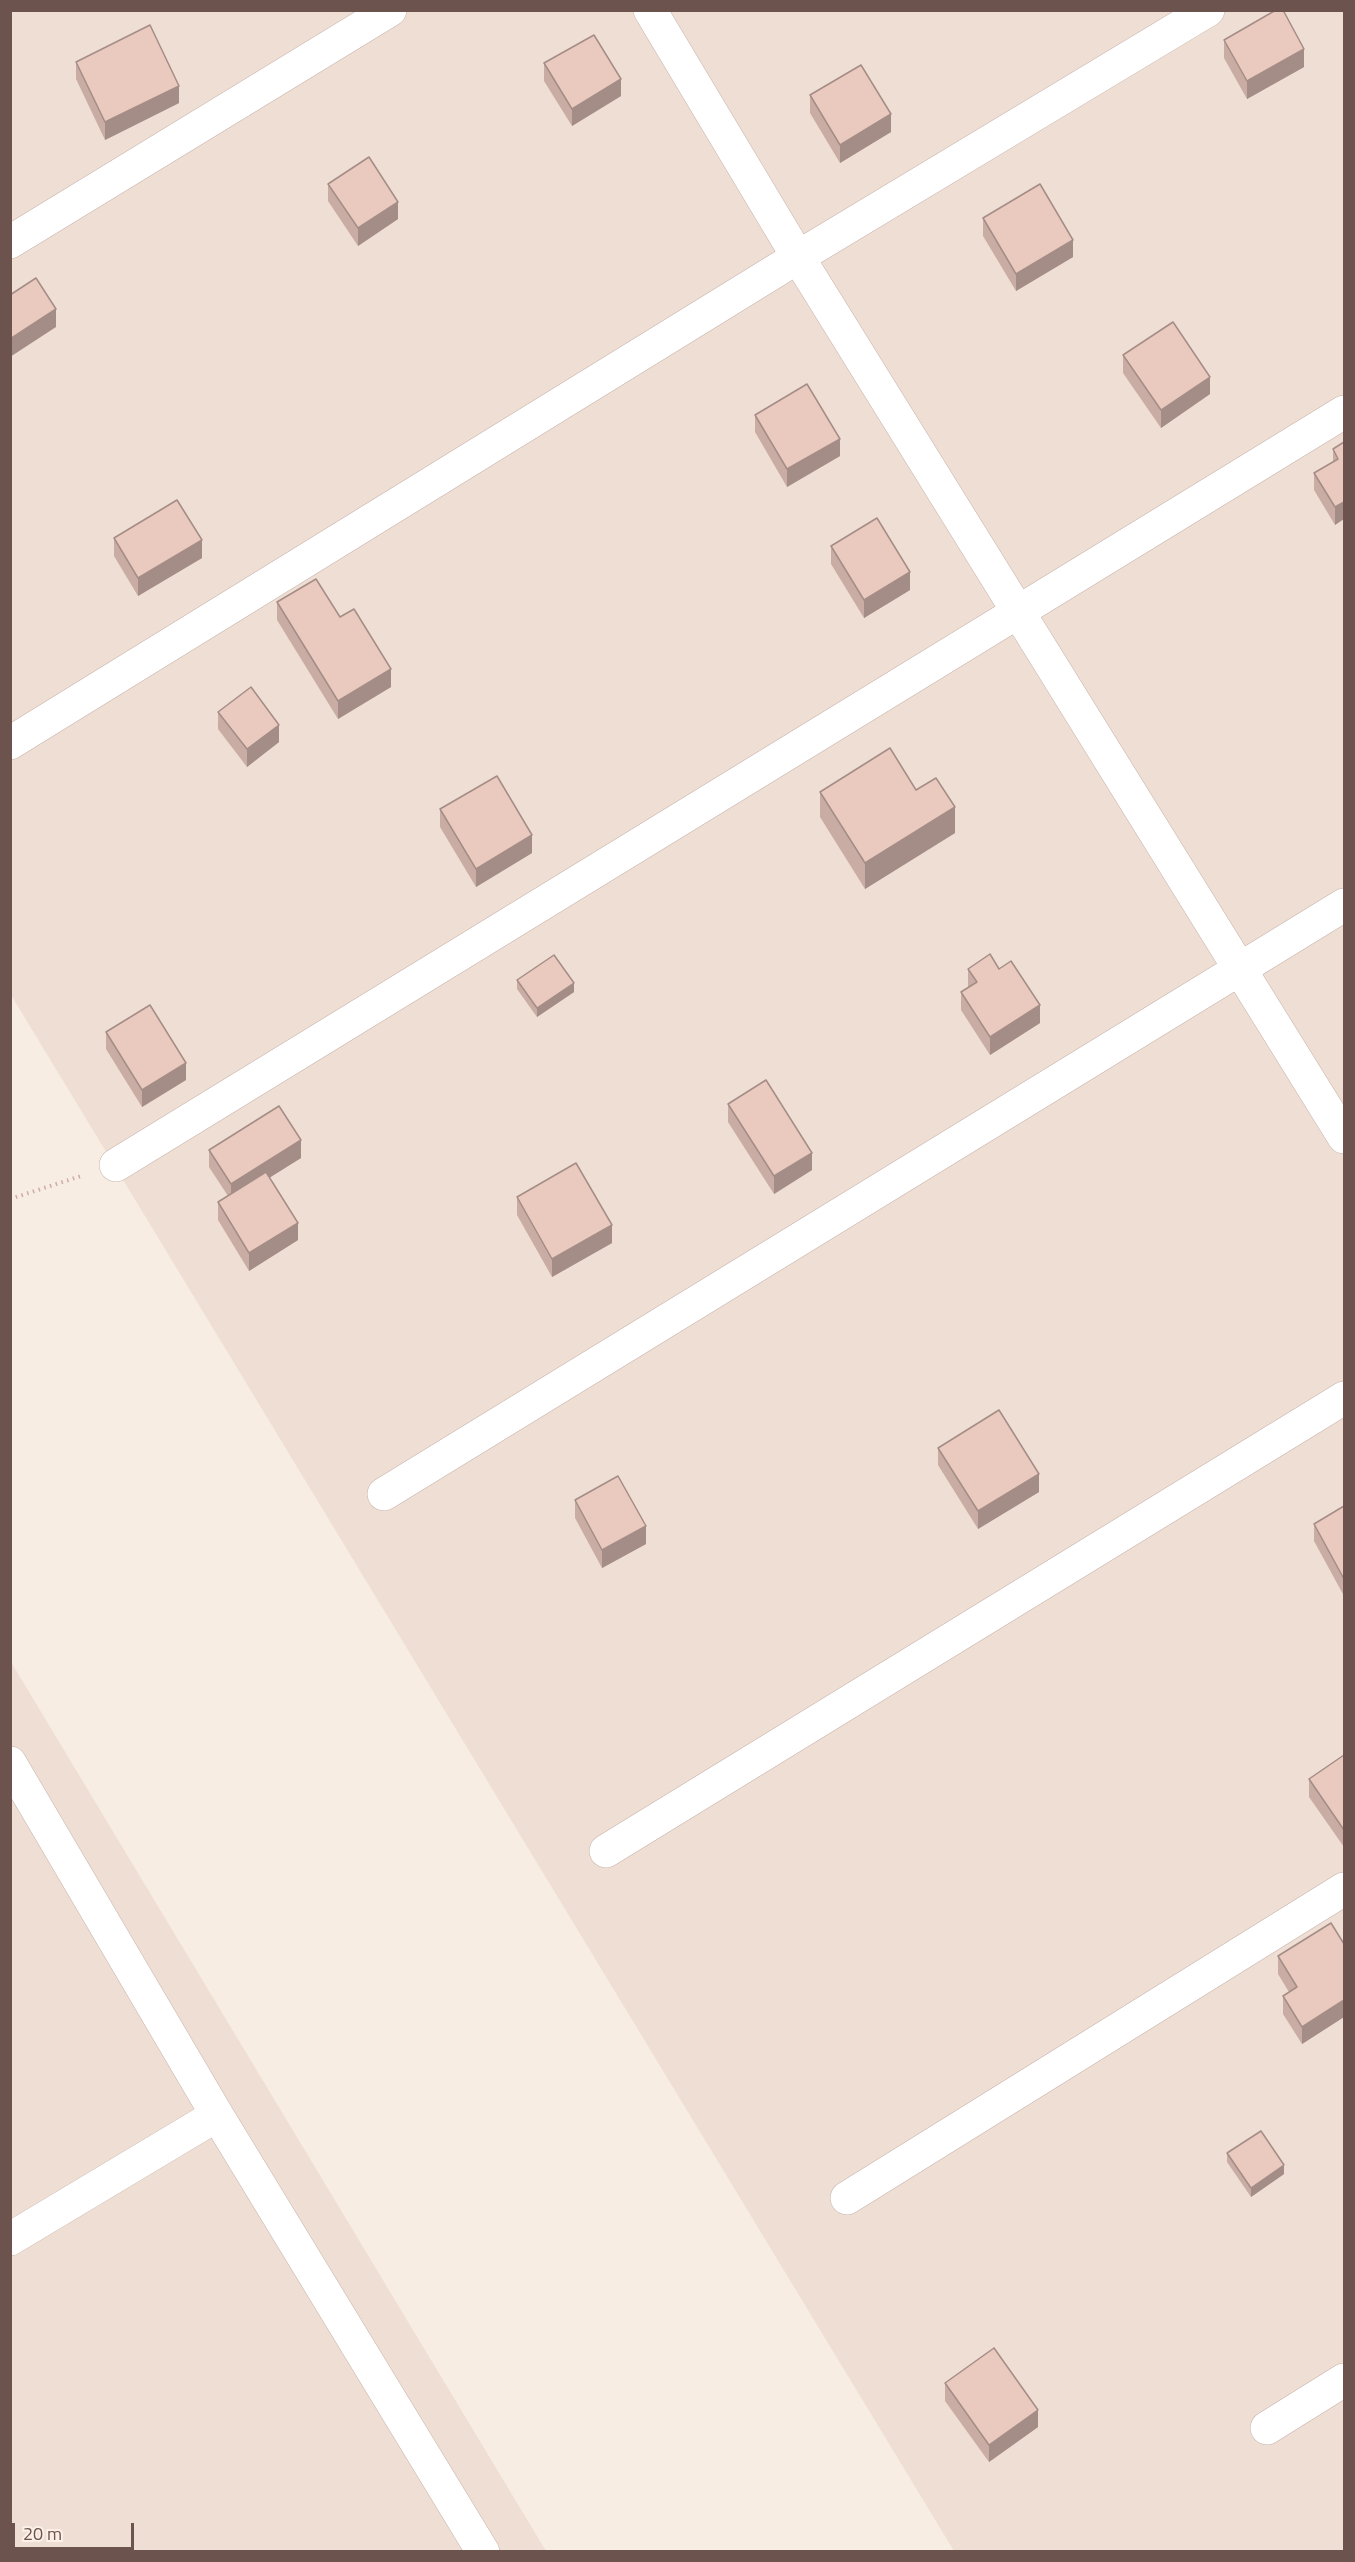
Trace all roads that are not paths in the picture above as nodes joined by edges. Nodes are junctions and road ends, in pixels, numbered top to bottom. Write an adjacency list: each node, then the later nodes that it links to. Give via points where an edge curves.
1 (390, 10): 4 (street)
2 (650, 10): 5 (street)
3 (1208, 10): 5 (street)
4 (10, 242)
5 (798, 256): 7 (street); 8 (street)
6 (1344, 412): 7 (street)
7 (1020, 613): 10 (street); 12 (street)
8 (10, 743)
9 (1344, 905): 10 (street)
10 (1239, 969): 11 (street); 14 (street)
11 (1344, 1137)
12 (116, 1165)
13 (1344, 1398): 16 (street)
14 (384, 1494)
15 (10, 1763): 18 (street)
16 (606, 1851)
17 (1344, 1889): 19 (street)
18 (218, 2115): 20 (street); 23 (street)
19 (847, 2198)
20 (10, 2238)
21 (1344, 2380): 22 (street)
22 (1267, 2428)
23 (483, 2552)

